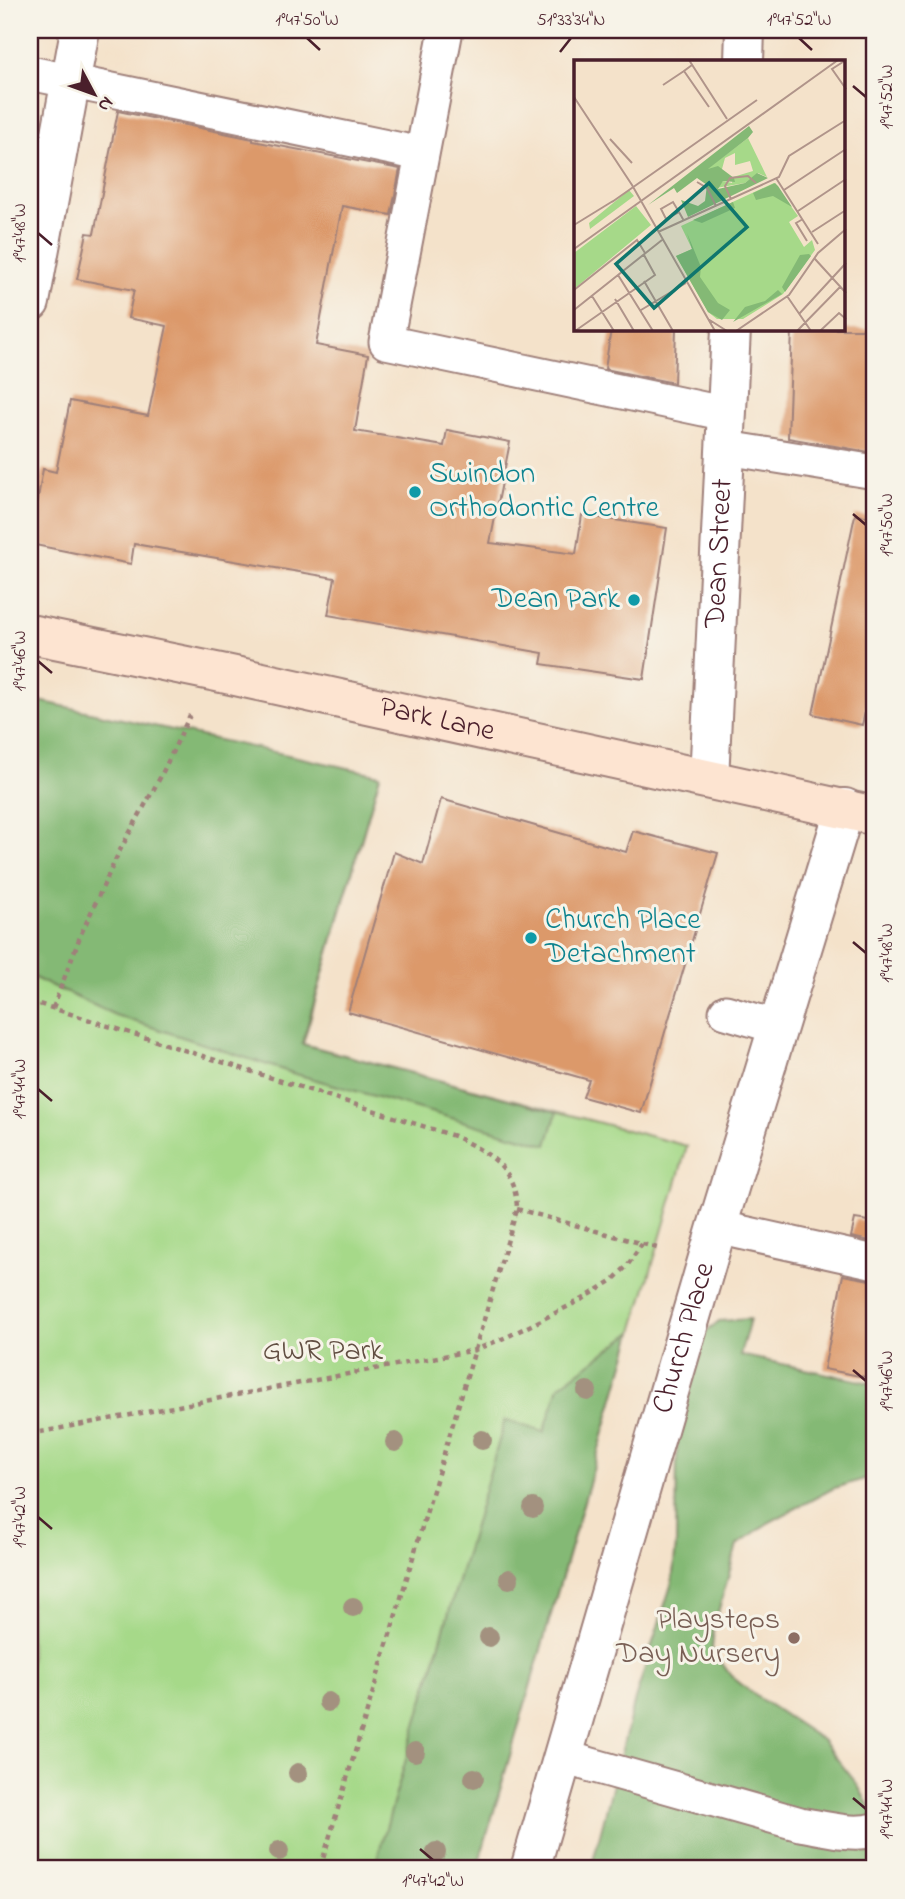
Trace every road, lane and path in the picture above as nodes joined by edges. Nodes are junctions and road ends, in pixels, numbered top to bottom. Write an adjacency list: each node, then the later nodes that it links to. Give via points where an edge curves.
1 (80, 30): 6 (street)
2 (446, 30): 7 (lane)
3 (745, 30): 4 (street)
4 (744, 60)
5 (30, 73): 6 (lane)
6 (70, 81): 7 (lane); 8 (street)
7 (421, 154): 10 (lane, via 386,342)
8 (30, 302)
9 (731, 331): 10 (street, Dean Street)
10 (727, 431): 11 (lane); 14 (street, Dean Street)
11 (875, 472)
12 (30, 634): 13 (main road, Park Lane)
13 (202, 669): 14 (main road, Park Lane); 17 (path, via 188,722 114,864)
14 (709, 779): 15 (main road, Park Lane)
15 (860, 812): 19 (street, Church Place)
16 (30, 1001): 17 (path)
17 (53, 1008): 20 (path, via 454,1136 484,1151 504,1168 516,1190)
18 (726, 1012): 19 (lane)
19 (778, 1027): 22 (street, Church Place)
20 (517, 1209): 21 (path); 24 (path)
21 (642, 1244): 22 (path); 24 (path, via 613,1280)
22 (712, 1244): 23 (lane); 26 (street, Church Place)
23 (875, 1262)
24 (475, 1350): 25 (path); 28 (path)
25 (30, 1434)
26 (563, 1757): 27 (lane, via 800,1824); 29 (street, Church Place)
27 (875, 1830)
28 (320, 1869)
29 (530, 1869)

